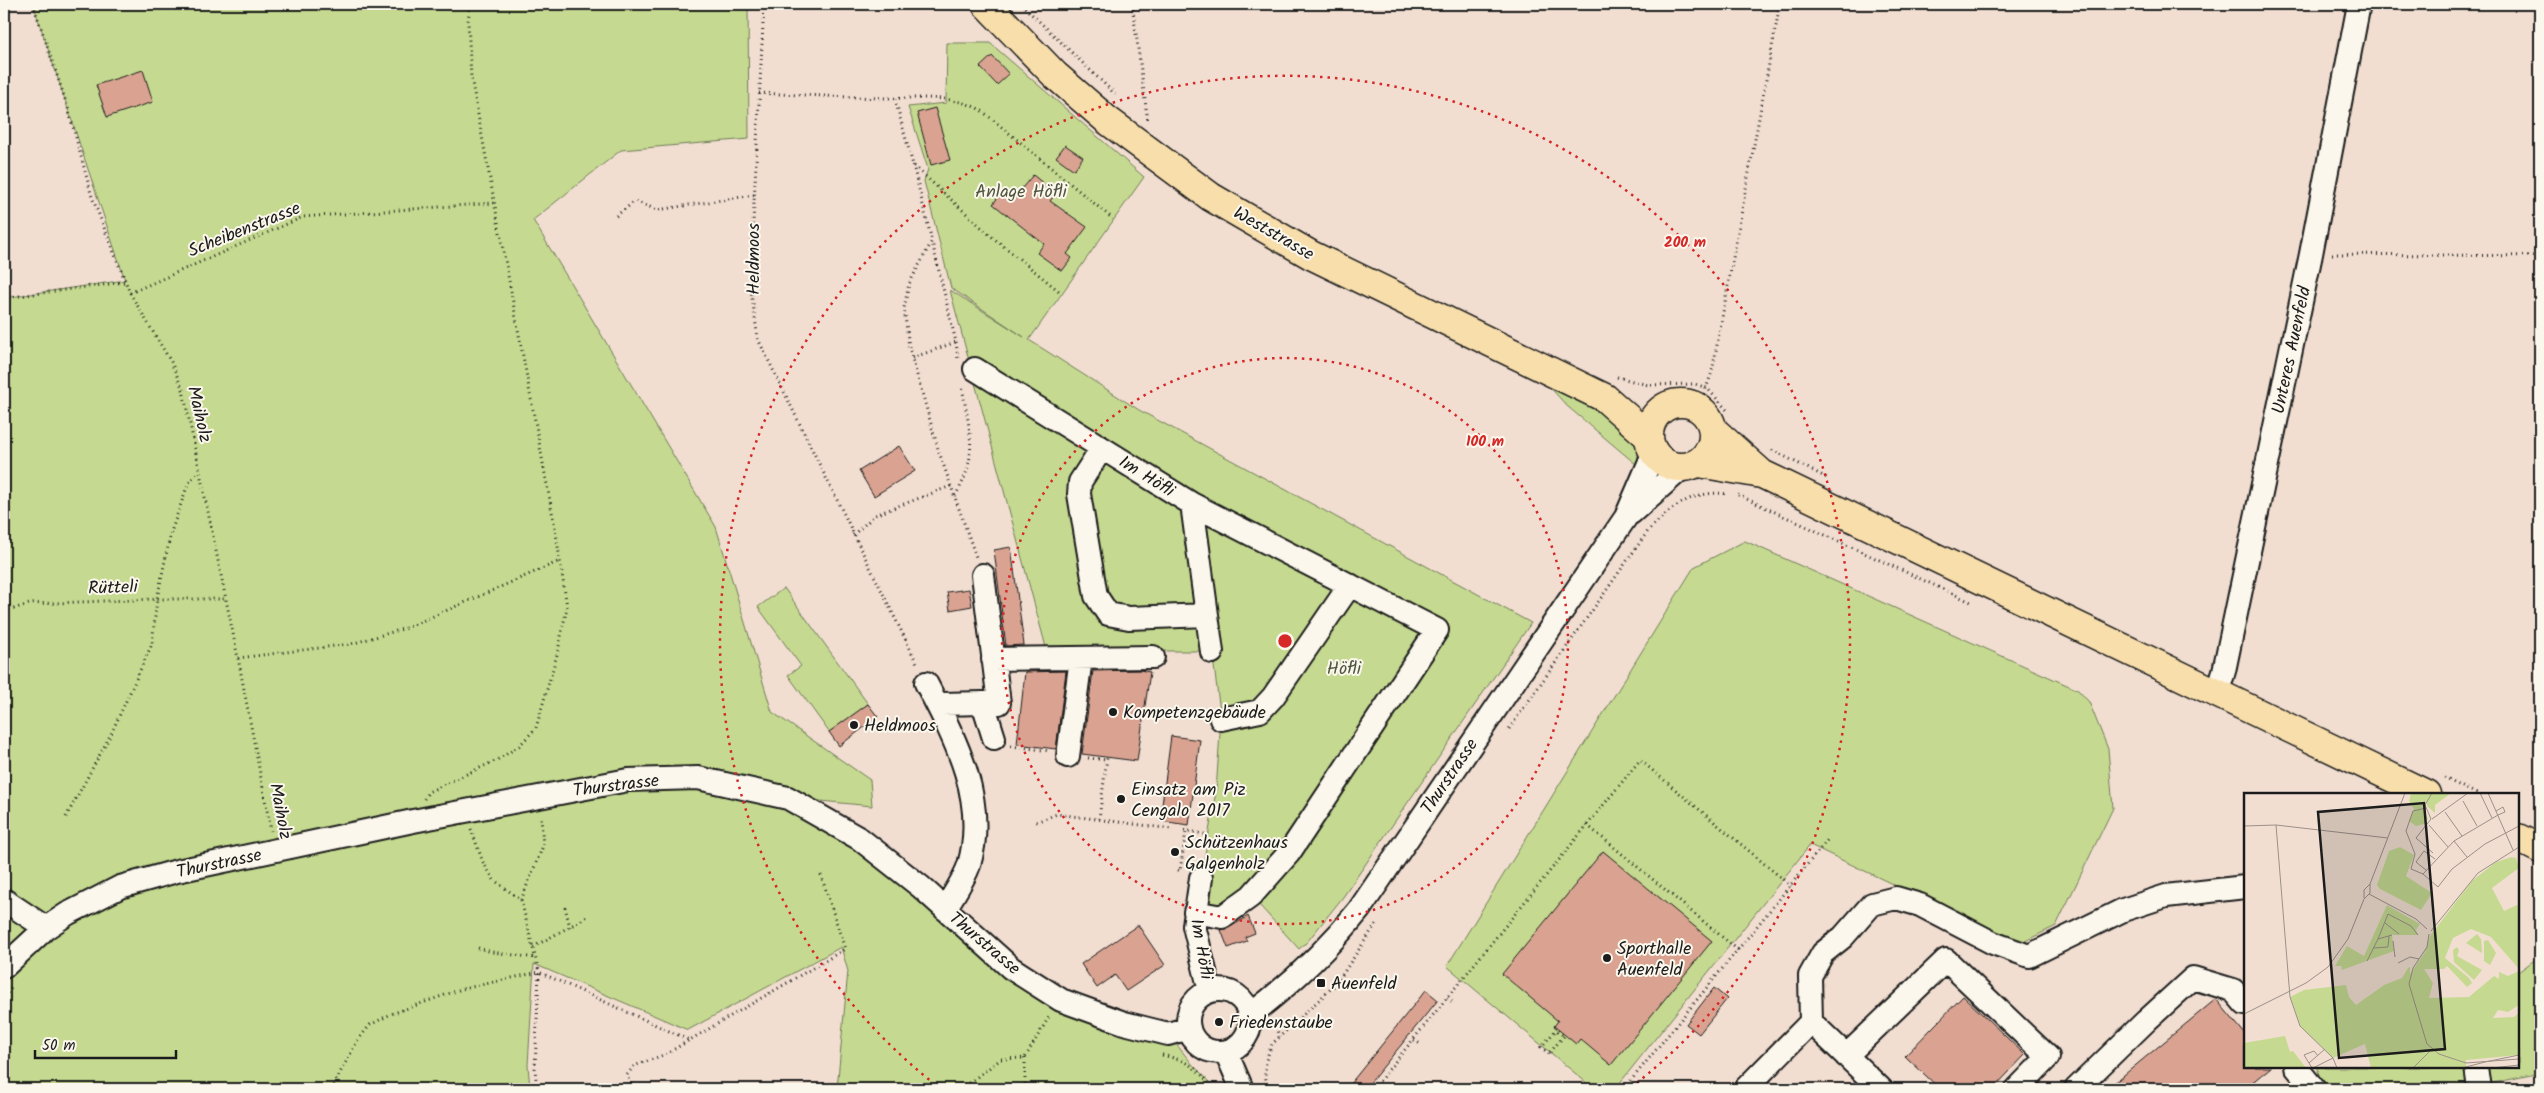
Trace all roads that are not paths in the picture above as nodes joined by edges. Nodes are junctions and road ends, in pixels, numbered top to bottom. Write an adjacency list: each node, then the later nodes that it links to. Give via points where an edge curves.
1 (986, 4): 4 (main road, Weststrasse, via 1055,75 1107,120 1211,197 1311,256)
2 (2359, 4): 21 (street, Unteres Auenfeld, via 2311,254)
3 (965, 371): 8 (street, Im Höfli)
4 (1605, 398): 5 (main road, Weststrasse); 7 (main road, Weststrasse)
5 (1667, 406): 6 (main road, via 1682,403); 7 (main road, via 1654,416)
6 (1706, 419): 9 (main road, via 1710,448); 10 (main road)
7 (1652, 445): 9 (main road, Weststrasse, via 1665,464); 12 (street, Thurstrasse)
8 (1102, 448): 11 (street, Im Höfli); 15 (street, via 1080,482 1079,494 1096,596 1108,614 1128,618)
9 (1690, 465): 10 (main road, Weststrasse); 12 (street, Thurstrasse)
10 (1762, 474): 21 (main road)
11 (1192, 504): 14 (street); 15 (street, Im Höfli)
12 (1626, 517): 39 (street, Thurstrasse, via 1359,910 1316,960)
13 (982, 575): 19 (street)
14 (1350, 585): 24 (street, via 1260,711); 34 (street, via 1437,630 1289,853 1251,896 1222,916)
15 (1207, 615): 16 (street, Im Höfli)
16 (1212, 652)
17 (1153, 657): 18 (street)
18 (1081, 658): 19 (street); 26 (street)
19 (993, 659): 22 (street, via 999,703)
20 (926, 683): 23 (street)
21 (2217, 694): 27 (main road)
22 (983, 703): 23 (street); 25 (street)
23 (938, 706): 33 (street, via 963,760 974,812 975,840 968,867)
24 (1222, 719)
25 (994, 738)
26 (1068, 756)
27 (2424, 793)
28 (2519, 838): 29 (main road)
29 (2540, 849)
30 (1201, 878): 34 (street, Im Höfli)
31 (2244, 887): 40 (street, via 2166,896 2123,910 2029,956 1993,943 1920,905 1896,898 1872,904 1843,937 1823,953 1810,976)
32 (4, 900): 35 (street)
33 (945, 909): 35 (street, Thurstrasse, via 866,843 788,798 698,778 628,780 177,871 120,887); 41 (street, Thurstrasse, via 1054,1011 1168,1034)
34 (1195, 912): 37 (street, Im Höfli, via 1194,926)
35 (46, 928): 36 (street, Thurstrasse)
36 (10, 963)
37 (1210, 991): 39 (street, via 1235,994 1242,999); 41 (street, via 1194,1002 1188,1019)
38 (2244, 1003): 50 (street, via 2233,990 2193,978)
39 (1250, 1014): 42 (street, via 1250,1024 1242,1042)
40 (1811, 1022): 43 (street); 47 (street)
41 (1189, 1028): 42 (street, via 1198,1045 1207,1050)
42 (1226, 1052): 46 (street)
43 (1846, 1056): 48 (street); 49 (street, via 1946,960 2048,1057)
44 (2297, 1068): 51 (street)
45 (2476, 1068): 52 (street)
46 (1242, 1089)
47 (1745, 1089)
48 (1881, 1089)
49 (2017, 1089)
50 (2076, 1089)
51 (2314, 1089)
52 (2480, 1089)

